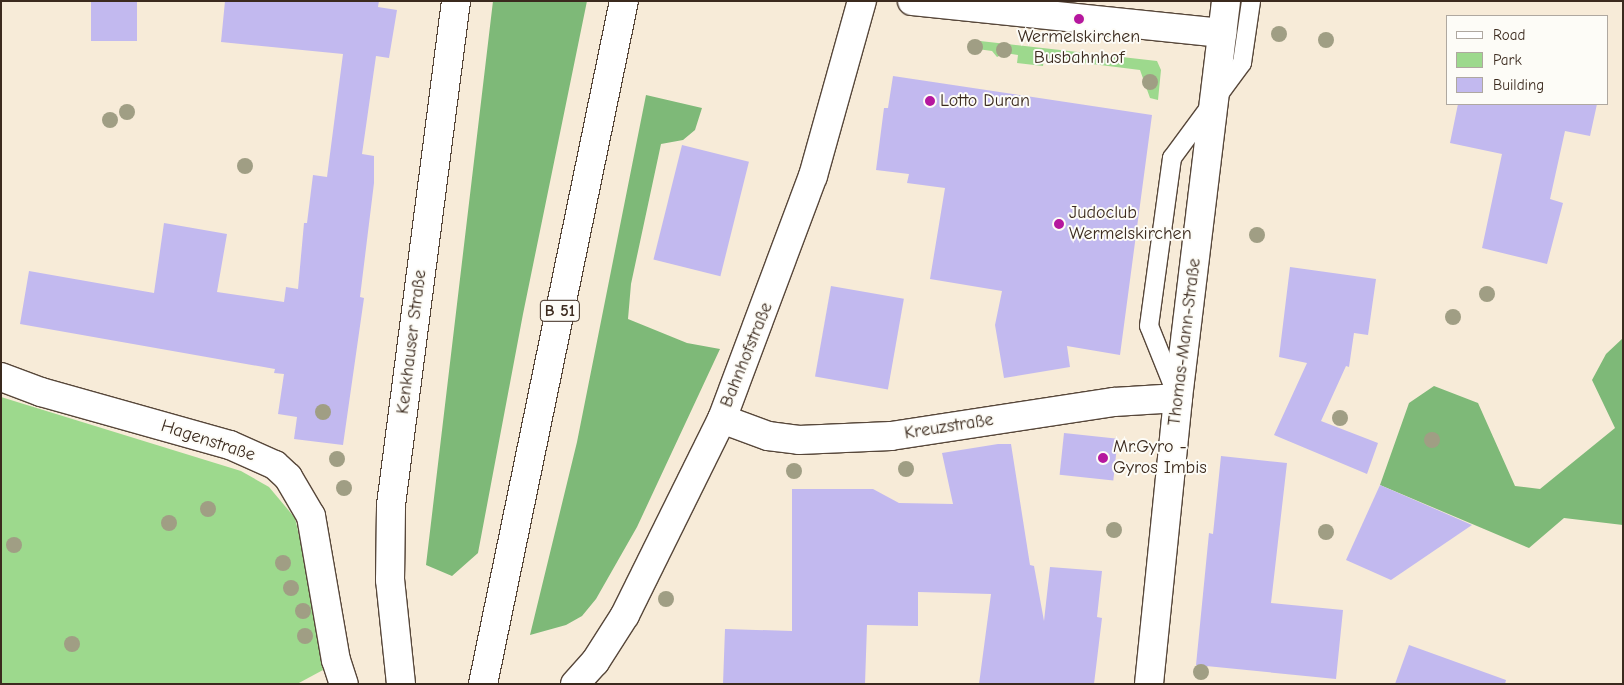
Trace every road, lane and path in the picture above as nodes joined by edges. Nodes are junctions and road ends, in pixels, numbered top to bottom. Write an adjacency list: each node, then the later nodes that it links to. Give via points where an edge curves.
1 (456, 1): 13 (street, Kenkhauser Straße, via 391,505 390,580)
2 (624, 1): 14 (street, B 51)
3 (862, 1): 11 (street, Bahnhofstraße, via 813,176)
4 (912, 1): 7 (street)
5 (1226, 1): 7 (street, Thomas-Mann-Straße)
6 (1251, 1): 8 (lane, via 1242,63)
7 (1222, 33): 8 (street, Thomas-Mann-Straße)
8 (1214, 101): 10 (street, Thomas-Mann-Straße); 10 (lane, via 1172,158 1149,326)
9 (1, 377): 12 (street, Hagenstraße, via 254,454 288,477 311,516 336,660)
10 (1178, 398): 11 (street, Kreuzstraße, via 1114,402 873,437 799,440 768,436); 16 (street, Thomas-Mann-Straße)
11 (722, 419): 15 (street, Bahnhofstraße, via 625,616 595,662)
12 (344, 684)
13 (400, 684)
14 (483, 684)
15 (575, 684)
16 (1149, 684)

